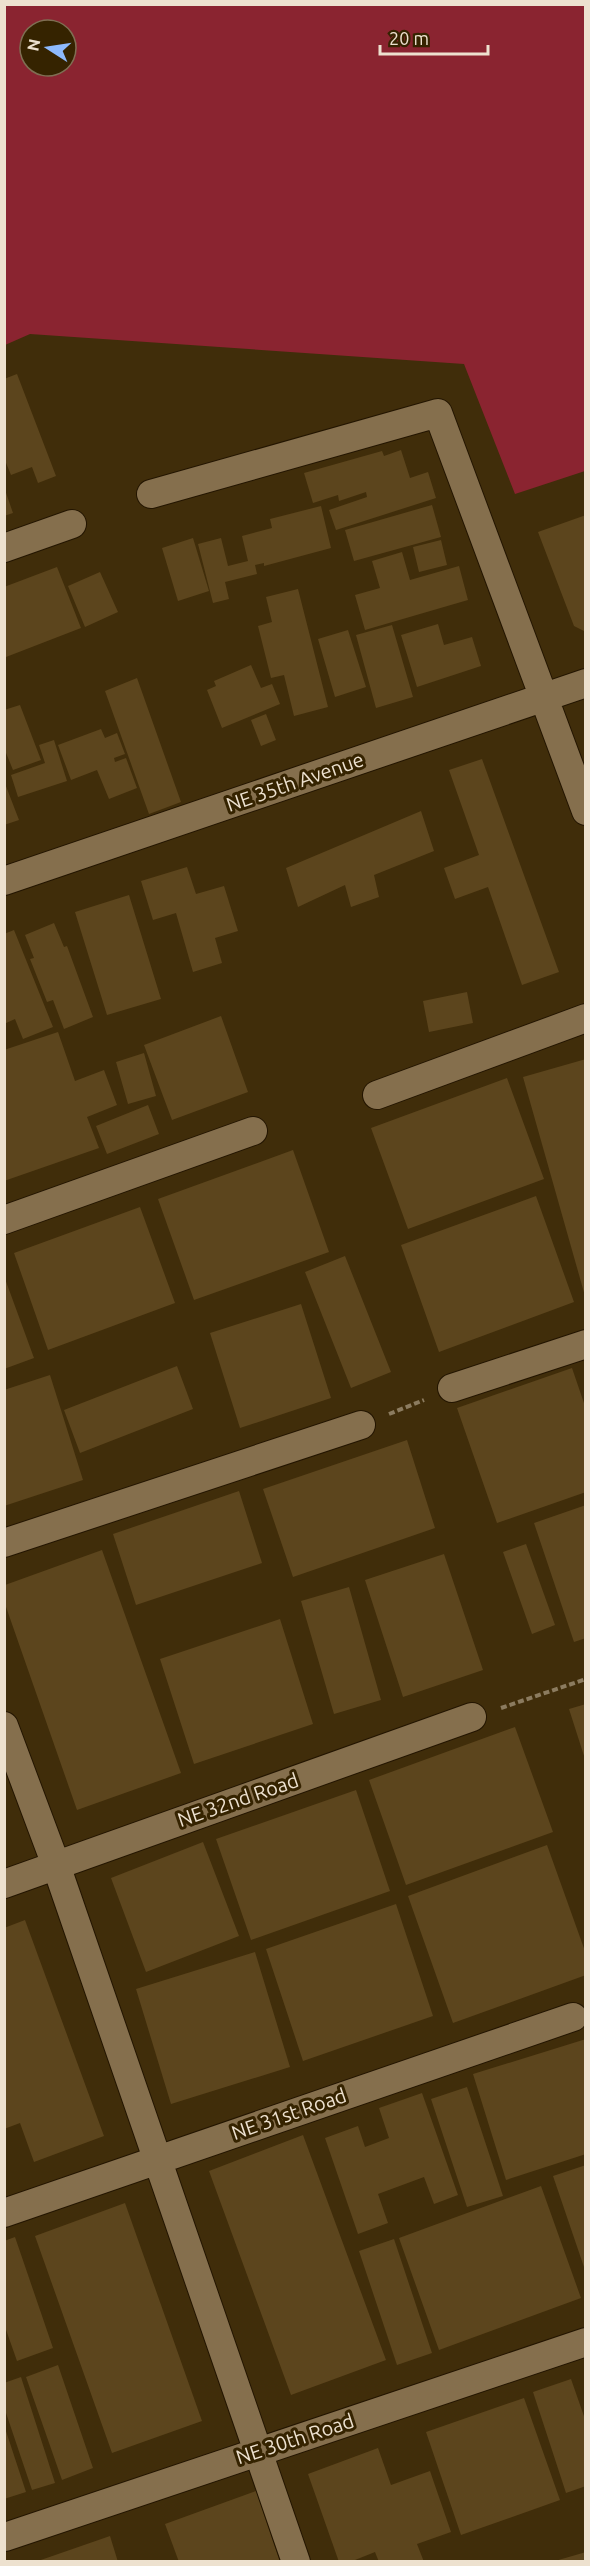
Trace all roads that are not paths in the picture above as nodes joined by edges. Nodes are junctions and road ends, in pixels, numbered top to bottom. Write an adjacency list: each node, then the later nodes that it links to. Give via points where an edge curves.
1 (151, 494): 5 (street, via 438,413)
2 (72, 524): 3 (street)
3 (4, 548)
4 (585, 684): 5 (street, NE 35th Avenue)
5 (545, 698): 6 (street); 7 (street, NE 35th Avenue)
6 (585, 811)
7 (4, 881)
8 (585, 1018): 9 (street)
9 (377, 1095)
10 (253, 1131): 11 (street)
11 (4, 1220)
12 (585, 1344): 13 (street)
13 (452, 1388)
14 (361, 1425): 15 (street)
15 (4, 1543)
16 (472, 1717): 18 (street, NE 32nd Road)
17 (4, 1726): 18 (street)
18 (56, 1864): 19 (street, NE 32nd Road); 21 (street)
19 (4, 1884)
20 (573, 2017): 21 (street, NE 31st Road)
21 (156, 2159): 22 (street, NE 31st Road); 24 (street)
22 (4, 2212)
23 (585, 2342): 24 (street, NE 30th Road)
24 (257, 2452): 25 (street, NE 30th Road); 26 (street)
25 (4, 2537)
26 (296, 2562)

